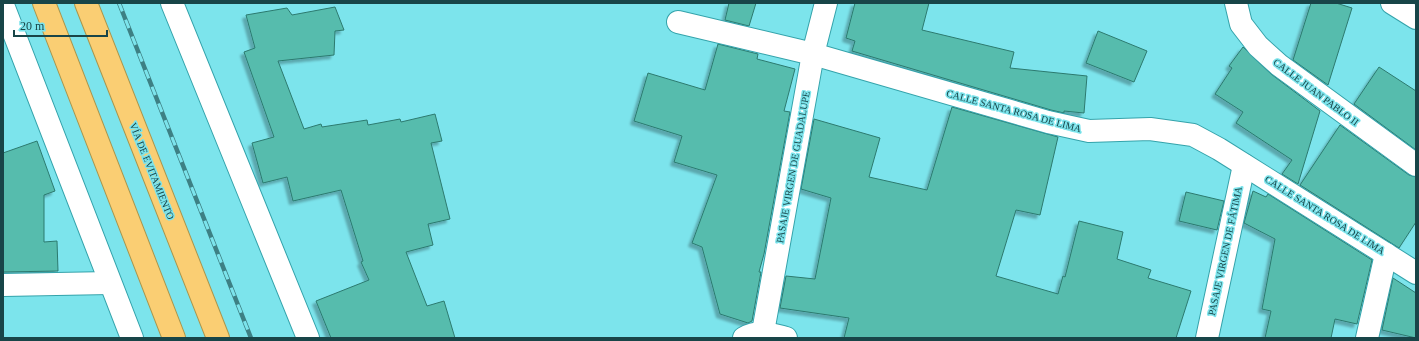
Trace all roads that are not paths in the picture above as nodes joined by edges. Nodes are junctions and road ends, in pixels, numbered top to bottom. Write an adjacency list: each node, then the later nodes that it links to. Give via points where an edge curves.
1 (44, 3): 19 (highway)
2 (86, 3): 20 (highway, VÍA DE EVITAMIENTO)
3 (172, 3): 21 (street)
4 (826, 3): 10 (street, PASAJE VIRGEN DE GUADALUPE)
5 (1236, 3): 12 (street, CALLE JUAN PABLO II, via 1241,24 1258,46 1279,65)
6 (1392, 3): 8 (street)
7 (3, 5): 15 (street)
8 (1416, 18)
9 (678, 22): 10 (street, CALLE SANTA ROSA DE LIMA)
10 (813, 54): 11 (street, CALLE SANTA ROSA DE LIMA, via 1048,122 1089,131 1150,129 1192,135); 17 (street, PASAJE VIRGEN DE GUADALUPE)
11 (1244, 165): 13 (street, CALLE SANTA ROSA DE LIMA); 23 (street, PASAJE VIRGEN DE FÁTIMA)
12 (1416, 165)
13 (1386, 254): 14 (street, CALLE SANTA ROSA DE LIMA); 24 (street)
14 (1416, 273)
15 (110, 283): 16 (street); 18 (street)
16 (3, 285)
17 (754, 335): 22 (street)
18 (132, 338)
19 (174, 338)
20 (218, 338)
21 (308, 338)
22 (786, 338)
23 (1207, 338)
24 (1367, 338)

